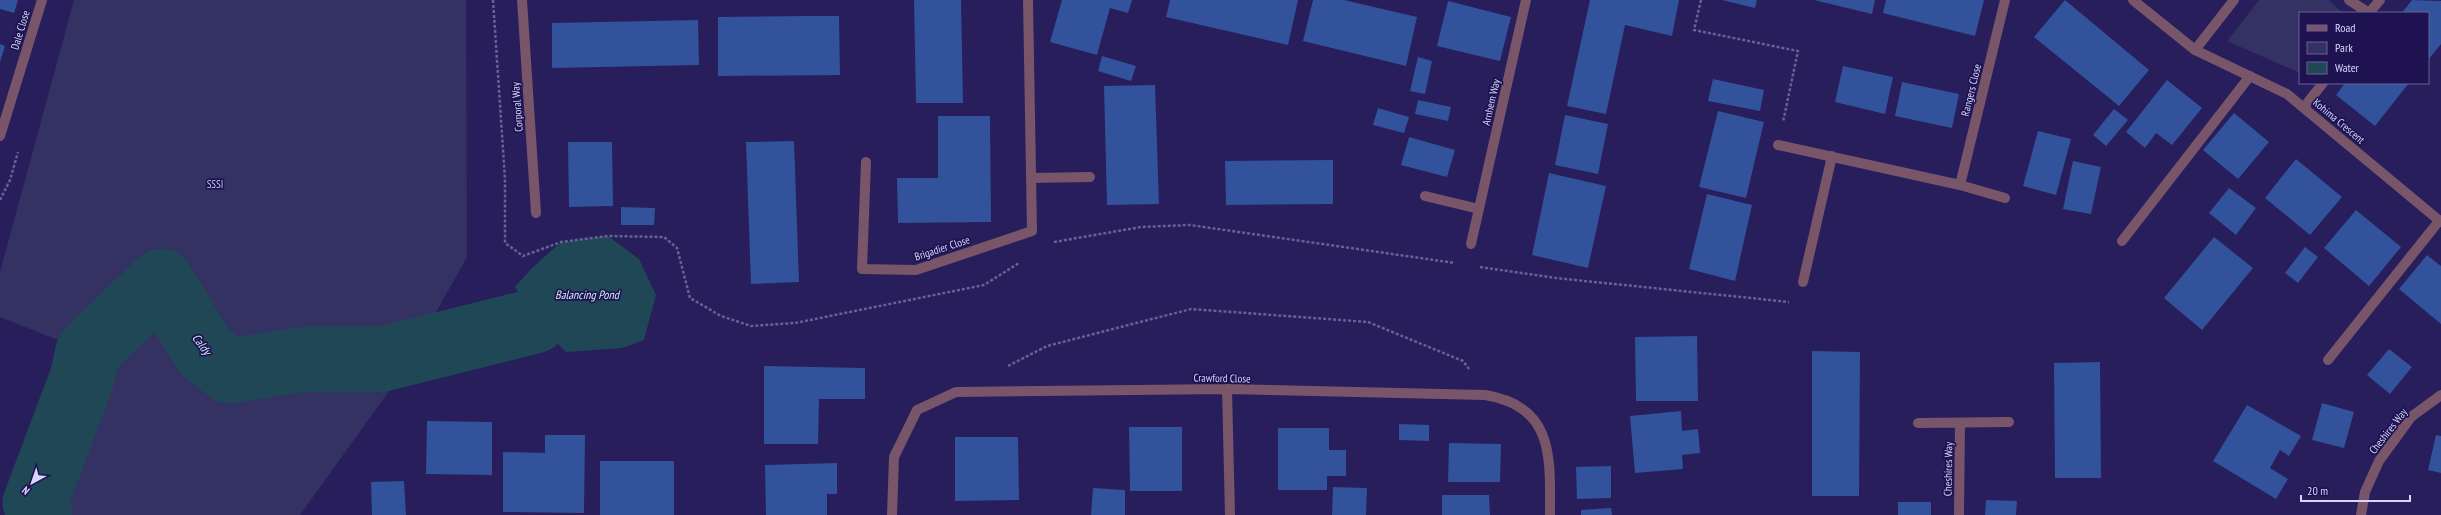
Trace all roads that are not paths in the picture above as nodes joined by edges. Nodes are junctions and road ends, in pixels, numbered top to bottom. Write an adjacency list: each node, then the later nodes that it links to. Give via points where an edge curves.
1 (42, 0): 16 (street, Dale Close)
2 (522, 0): 26 (street, Corporal Way)
3 (1028, 0): 21 (street, Brigadier Close)
4 (1526, 0): 25 (street, Arnhem Way)
5 (2005, 0): 22 (street, Rangers Close)
6 (2133, 0): 12 (street, Kohima Crescent)
7 (2234, 0): 12 (street)
8 (2350, 0): 10 (street)
9 (2380, 0): 11 (street)
10 (2368, 12)
11 (2370, 12)
12 (2195, 50): 13 (street, Kohima Crescent)
13 (2250, 76): 15 (street, Kohima Crescent, via 2287,94); 28 (street)
14 (2322, 84): 15 (street)
15 (2304, 107): 27 (street, Kohima Crescent)
16 (0, 136)
17 (1778, 146): 18 (street)
18 (1832, 156): 22 (street); 30 (street)
19 (866, 162): 21 (street, Brigadier Close, via 862,269 916,270 1032,231)
20 (1090, 177): 21 (street)
21 (1031, 178)
22 (1960, 185): 24 (street)
23 (1425, 196): 25 (street)
24 (2005, 198)
25 (1479, 209): 29 (street, Arnhem Way)
26 (536, 213)
27 (2440, 222): 31 (street)
28 (2122, 240)
29 (1471, 244)
30 (1803, 282)
31 (2328, 360)
32 (1227, 389): 37 (street, Crawford Close, via 956,392 917,410 894,456); 38 (street); 39 (street, Crawford Close, via 1486,395 1503,398 1527,411 1542,431 1550,461)
33 (2441, 395): 41 (street, Cheshires Way, via 2411,417 2379,461 2365,492)
34 (1960, 422): 35 (street); 36 (street); 40 (street, Cheshires Way)
35 (2009, 422)
36 (1918, 423)
37 (892, 515)
38 (1230, 515)
39 (1550, 515)
40 (1959, 515)
41 (2361, 515)

